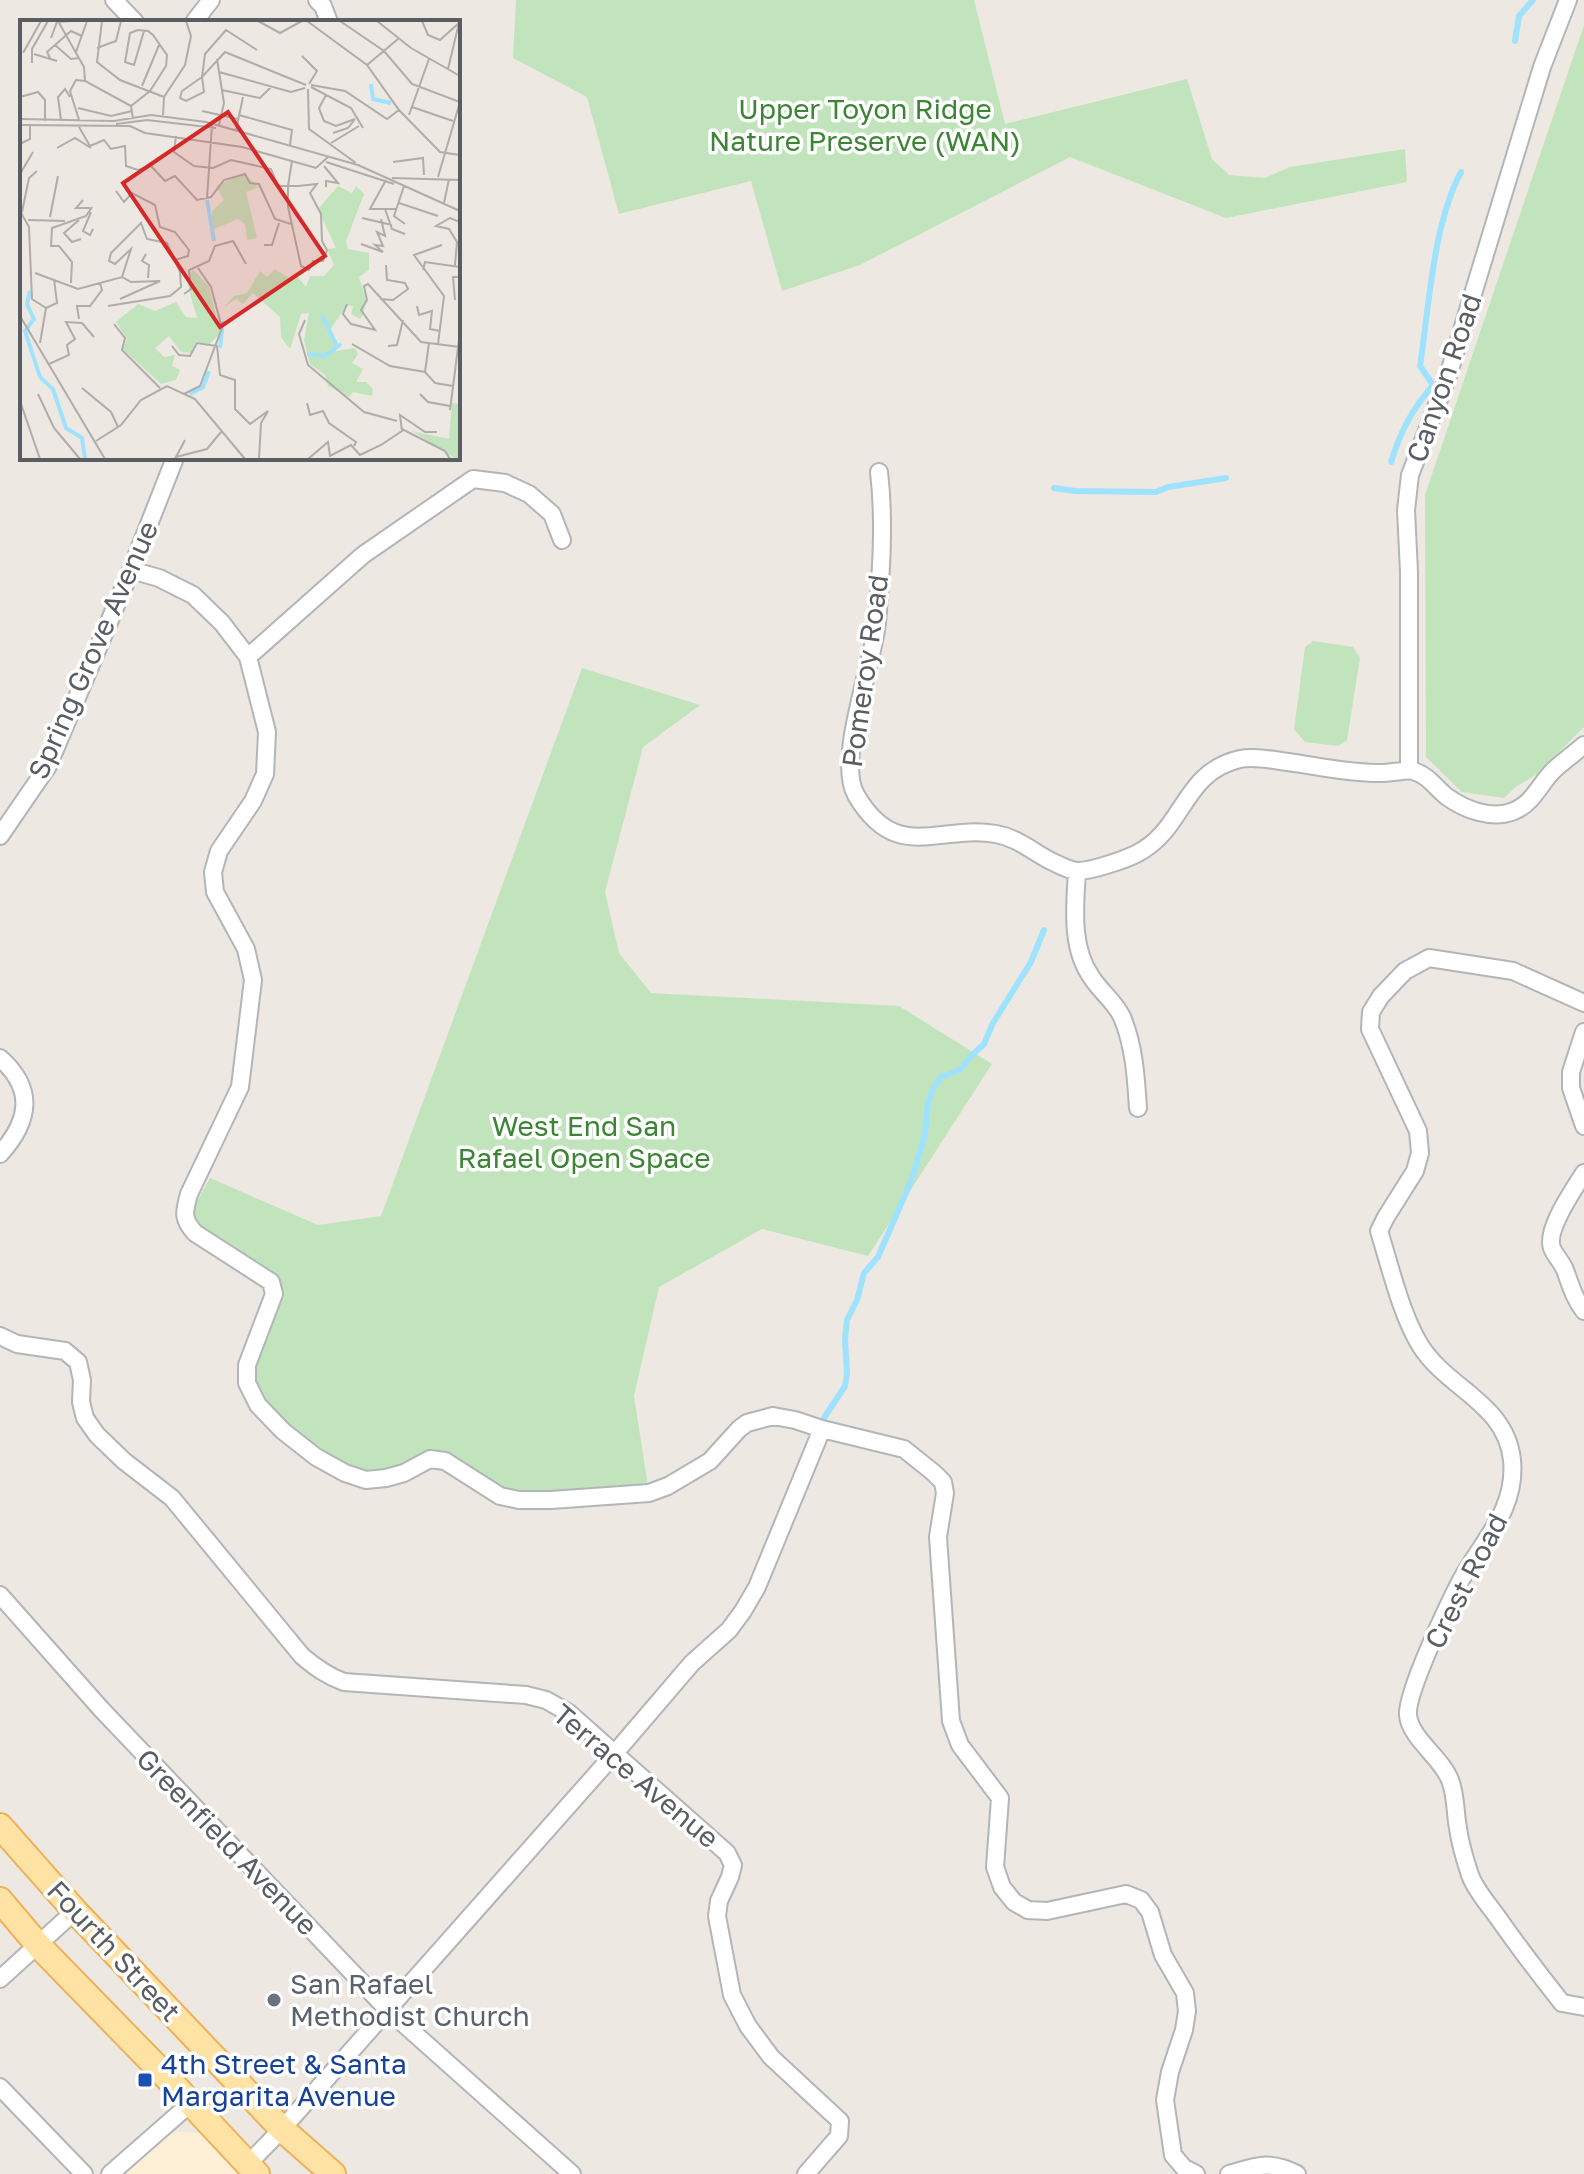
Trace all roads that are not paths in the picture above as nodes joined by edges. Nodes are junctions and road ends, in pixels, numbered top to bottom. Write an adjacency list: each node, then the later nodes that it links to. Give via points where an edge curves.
1 (114, 0): 5 (street)
2 (211, 0): 6 (street)
3 (317, 0): 7 (street)
4 (1568, 0): 14 (street, Canyon Road, via 1542,67 1448,376 1410,475)
5 (133, 20)
6 (196, 20)
7 (328, 20)
8 (174, 460): 11 (street, Spring Grove Avenue)
9 (879, 472): 16 (street, Pomeroy Road, via 883,507 877,627 850,763 855,794 869,814 897,833 995,834)
10 (562, 540): 12 (street, via 552,514 529,494 505,483 473,479 363,555)
11 (131, 570): 12 (street, via 193,595); 15 (street, Spring Grove Avenue, via 48,766)
12 (248, 657): 26 (street, via 267,732 265,774 219,851 213,872 215,892 246,949 253,980 240,1087 189,1194 185,1222 271,1282 274,1294 247,1365 247,1383 258,1405 316,1457 345,1473 366,1480 386,1478 430,1459 445,1461 500,1496 519,1500 649,1493 710,1461 739,1429 758,1419 773,1416)
13 (1584, 745): 14 (street, via 1554,769 1524,805 1506,813 1471,810)
14 (1409, 769): 16 (street, via 1370,773 1238,759 1205,775 1150,847)
15 (0, 836)
16 (1077, 871): 20 (street, via 1078,942 1085,967 1127,1031)
17 (1584, 1003): 34 (street, Crest Road, via 1513,971 1429,958 1405,971 1381,996 1371,1012 1370,1029 1418,1131 1415,1171 1379,1231 1399,1297 1420,1345 1444,1374 1496,1417 1512,1459 1512,1485 1502,1515 1462,1580 1416,1680 1408,1712 1411,1728 1452,1784 1471,1878 1562,2003)
18 (1584, 1032): 21 (street, via 1571,1088)
19 (0, 1058): 22 (street, via 19,1079 25,1111)
20 (1138, 1108)
21 (1584, 1126)
22 (0, 1154)
23 (1584, 1173): 24 (street, via 1552,1231 1551,1246)
24 (1584, 1311)
25 (0, 1336): 28 (street, Terrace Avenue, via 65,1351 78,1362 85,1418 97,1435 172,1498 315,1667 344,1682 546,1700)
26 (822, 1429): 28 (street, via 743,1611); 45 (street, via 904,1449 943,1482 938,1537 951,1721 960,1745 1000,1798 995,1867 1002,1887 1028,1910 1047,1911 1126,1894 1141,1900 1150,1912 1163,1955 1185,1993 1184,2030 1165,2100 1173,2155)
27 (0, 1595): 35 (street, Greenfield Avenue, via 102,1710)
28 (615, 1753): 35 (street); 44 (street, Terrace Avenue, via 727,1853 733,1865 717,1916 732,1995 771,2057 840,2121 839,2136)
29 (0, 1826): 31 (main road, Fourth Street)
30 (0, 1900): 32 (main road, Fourth Street)
31 (75, 1911): 32 (street); 38 (main road, Fourth Street)
32 (38, 1945): 33 (street); 37 (main road, Fourth Street)
33 (0, 1979)
34 (1584, 2007)
35 (387, 2009): 38 (street); 43 (street, Greenfield Avenue)
36 (0, 2087): 40 (street)
37 (191, 2103): 39 (main road, Fourth Street); 41 (street)
38 (282, 2129): 39 (street); 42 (main road, Fourth Street)
39 (252, 2169)
40 (84, 2174)
41 (110, 2174)
42 (333, 2174)
43 (572, 2174)
44 (806, 2174)
45 (1196, 2174)
46 (1229, 2174): 47 (street, via 1280,2165)
47 (1297, 2174)

